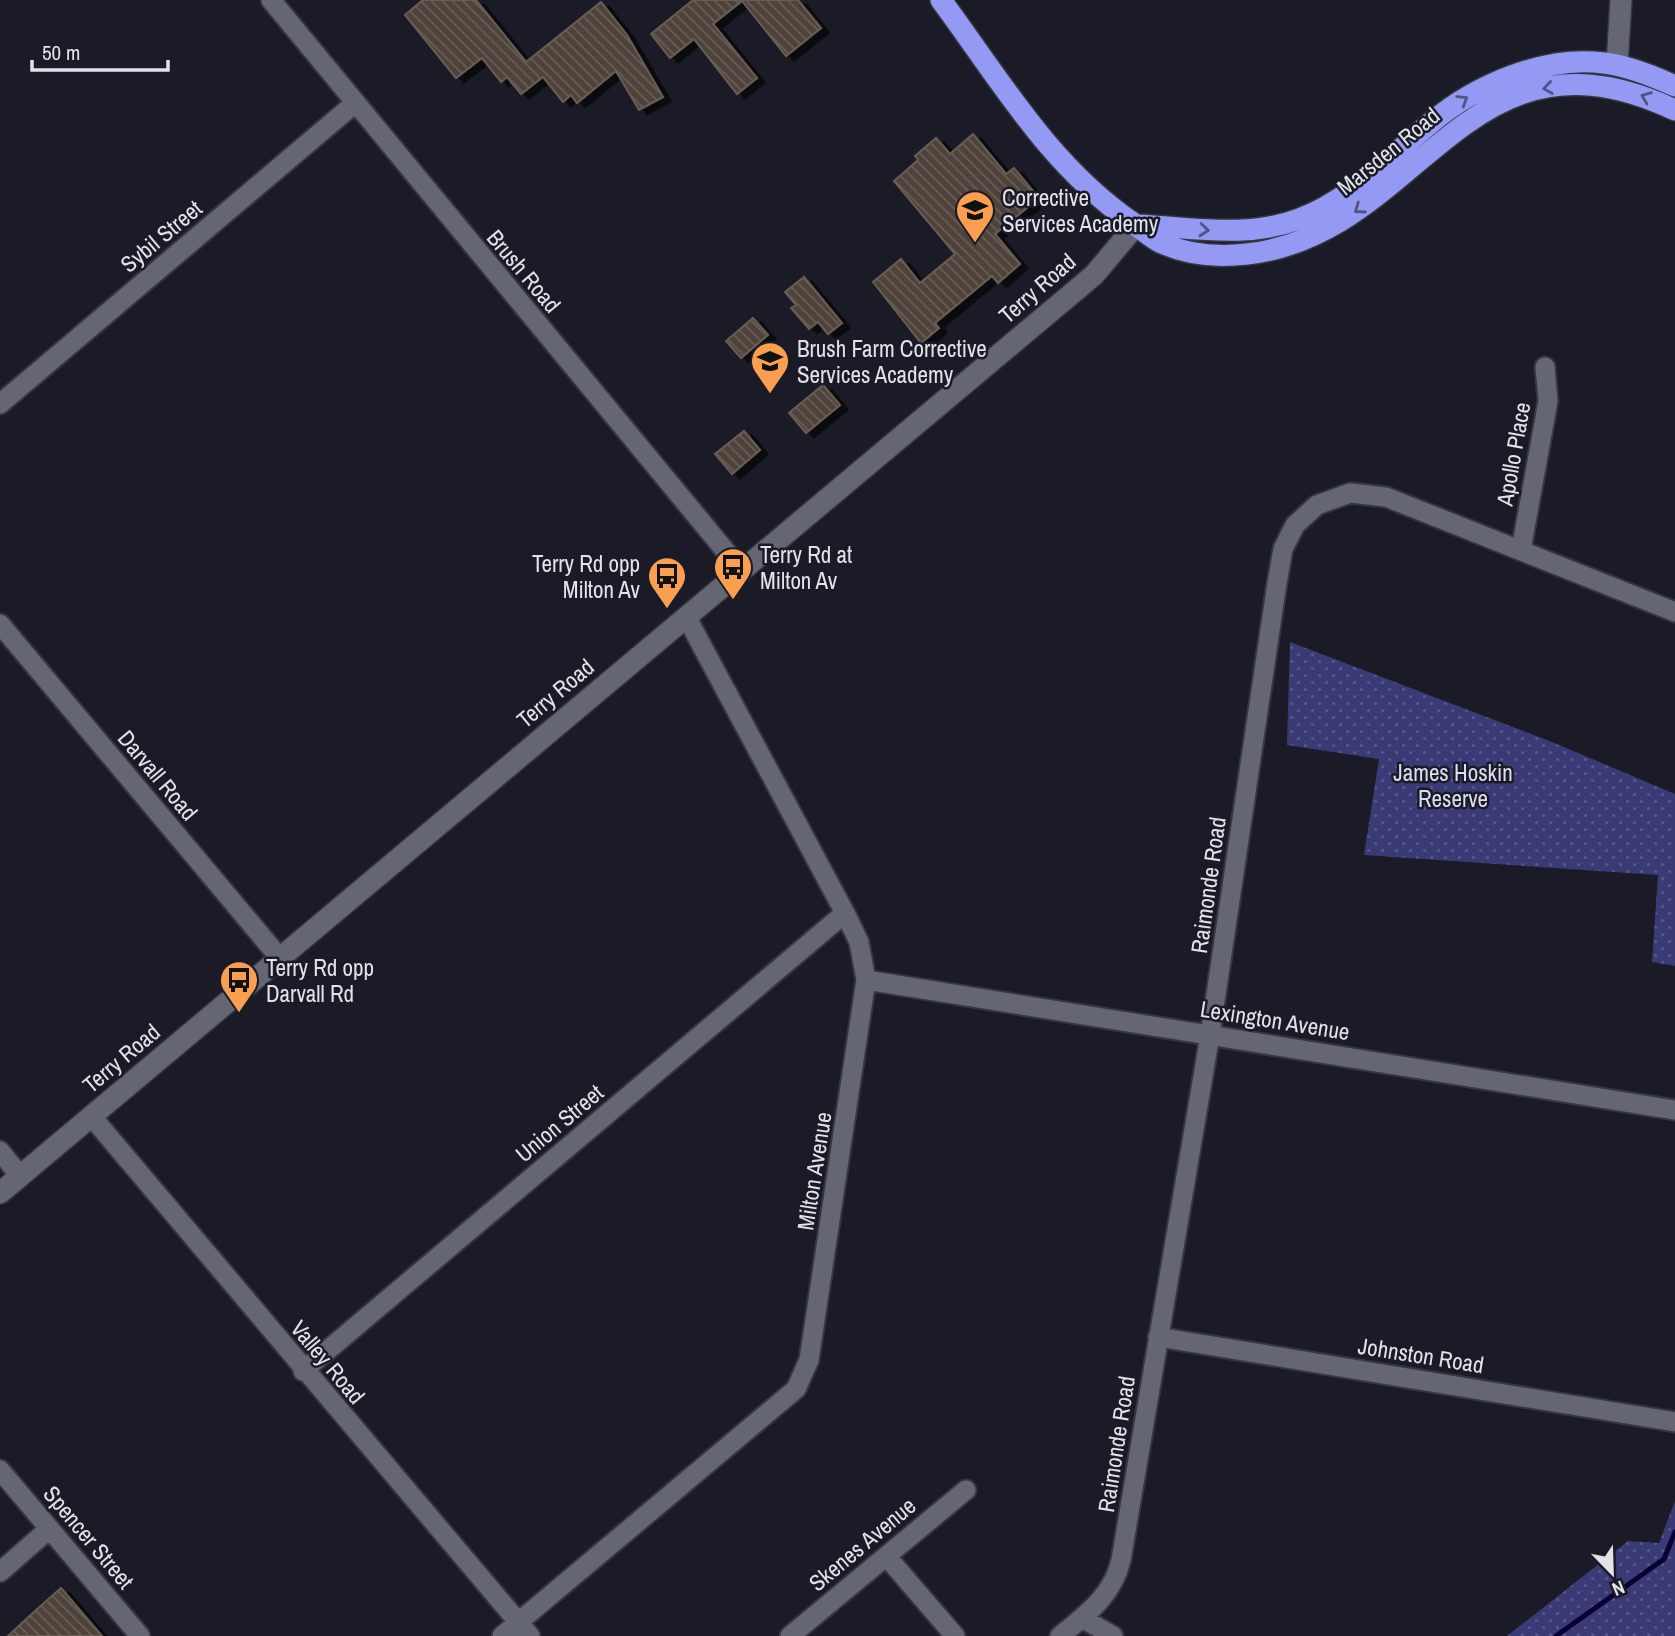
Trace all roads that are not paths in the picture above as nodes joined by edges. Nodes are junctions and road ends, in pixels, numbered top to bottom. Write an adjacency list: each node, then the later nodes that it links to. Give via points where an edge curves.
1 (271, 0): 6 (street, Brush Road)
2 (941, 0): 8 (highway, Marsden Road, via 1056,157)
3 (1621, 0): 4 (street)
4 (1617, 65): 5 (highway, Marsden Road); 8 (highway, Marsden Road, one-way to 4, via 1238,232 1269,229 1327,207 1434,120 1495,83 1556,66)
5 (1675, 86)
6 (354, 104): 10 (street, Sybil Street); 12 (street, Brush Road)
7 (1675, 110): 8 (highway, Marsden Road, one-way to 8, via 1615,87 1582,85 1522,94 1440,140 1379,195 1334,227 1298,244 1263,252 1227,256 1183,250 1162,244)
8 (1136, 225): 12 (street, Terry Road, via 1094,275)
9 (1545, 367): 11 (street, Apollo Place, via 1548,401)
10 (0, 404)
11 (1521, 550): 13 (street, Raimonde Road); 19 (street, Raimonde Road, via 1386,497 1350,493 1317,505 1295,525 1283,549 1276,583)
12 (742, 571): 14 (street, Terry Road)
13 (1675, 612)
14 (687, 618): 16 (street, Milton Avenue); 17 (street, Terry Road)
15 (0, 624): 17 (street, Darvall Road)
16 (845, 913): 18 (street, Milton Avenue, via 859,942); 26 (street, Union Street)
17 (279, 957): 21 (street, Terry Road)
18 (866, 980): 19 (street, Lexington Avenue); 34 (street, Milton Avenue, via 809,1360 796,1389)
19 (1210, 1035): 20 (street, Lexington Avenue); 25 (street, Raimonde Road)
20 (1675, 1110)
21 (92, 1117): 23 (street, Terry Road); 26 (street, Valley Road)
22 (0, 1151): 23 (street)
23 (20, 1176): 24 (street, Terry Road)
24 (0, 1194)
25 (1158, 1337): 27 (street, Johnston Road); 33 (street, Raimonde Road, via 1117,1580)
26 (303, 1371): 34 (street, Valley Road)
27 (1675, 1422)
28 (0, 1471): 30 (street, Spencer Street)
29 (965, 1490): 31 (street, Skenes Avenue)
30 (49, 1529): 32 (street); 35 (street, Spencer Street)
31 (887, 1557): 37 (street, Skenes Avenue); 38 (street)
32 (0, 1572)
33 (1082, 1618): 39 (street, Raimonde Road); 40 (street)
34 (524, 1629): 36 (street, Milton Avenue)
35 (140, 1636)
36 (502, 1636)
37 (790, 1636)
38 (955, 1636)
39 (1060, 1636)
40 (1113, 1636)

